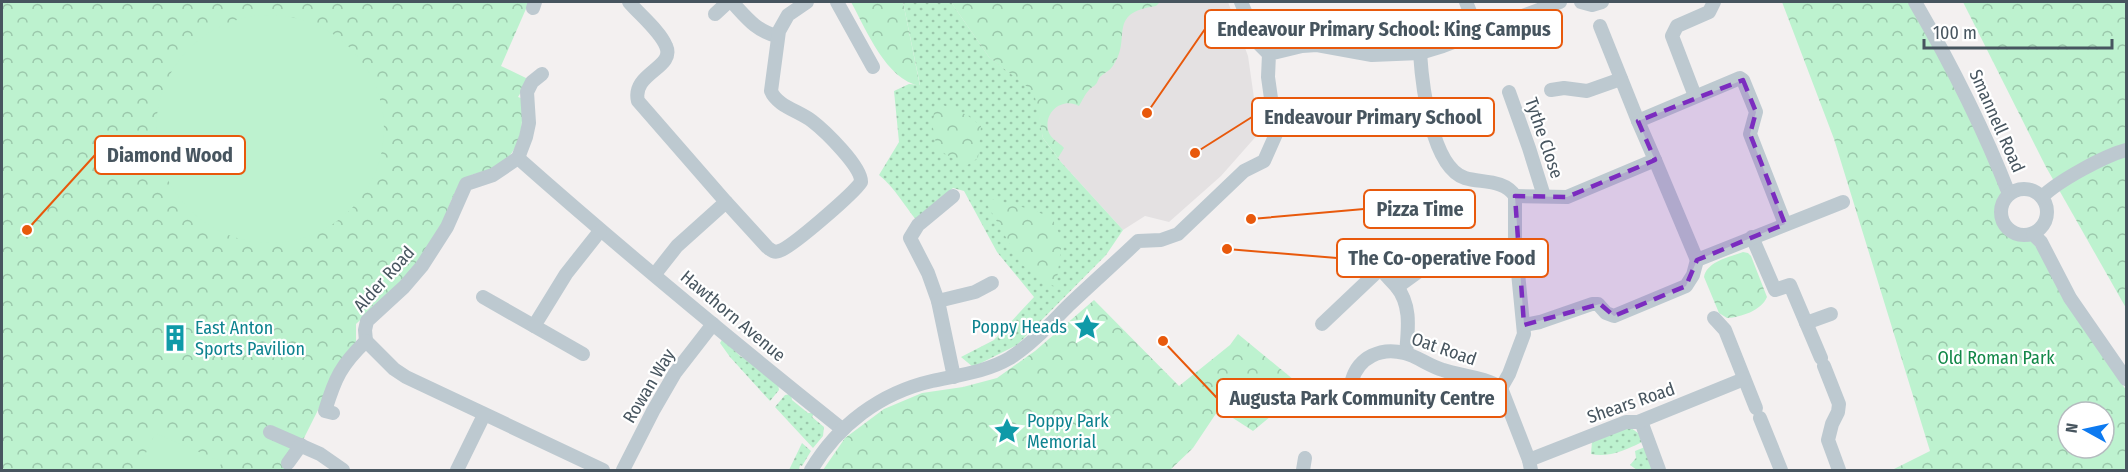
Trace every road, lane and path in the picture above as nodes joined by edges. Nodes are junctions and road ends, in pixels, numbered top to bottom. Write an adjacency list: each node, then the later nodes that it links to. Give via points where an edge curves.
1 (629, 2): 33 (street, via 667,49 662,64 641,82 638,101)
2 (730, 2): 12 (street); 15 (street, via 753,25)
3 (807, 2): 15 (street, via 788,15)
4 (837, 2): 18 (street)
5 (1241, 2): 17 (street, via 1259,44)
6 (1466, 2): 14 (street)
7 (1560, 2): 14 (street)
8 (1581, 2): 9 (street)
9 (1602, 2)
10 (1714, 2): 23 (street, via 1709,12 1677,26 1672,36)
11 (1915, 2): 28 (street, Smannell Road, via 1950,63)
12 (715, 14)
13 (1600, 26): 20 (street)
14 (1478, 33): 16 (street)
15 (777, 36): 33 (street, via 772,94 825,132 854,165 861,182 778,252 767,247)
16 (1419, 53): 17 (street, via 1372,55 1317,45); 30 (street, via 1430,121 1449,165 1460,176 1502,185)
17 (1269, 54): 56 (street, via 1268,77 1276,134 1264,161 1244,171 1178,234 1138,241 1012,357 988,369)
18 (873, 67)
19 (542, 74): 26 (street, via 528,87 528,129)
20 (1621, 78): 21 (street, via 1587,91); 24 (street)
21 (1551, 90)
22 (1509, 92): 31 (street, Tythe Close)
23 (1695, 96): 24 (street); 35 (street, via 1743,80 1756,112 1750,134)
24 (1638, 121): 27 (street)
25 (2127, 150): 32 (street, via 2095,164)
26 (518, 158): 36 (street, Hawthorn Avenue); 53 (street, Alder Road, via 498,172 466,184 447,227 423,266 367,321)
27 (1655, 160): 31 (street, via 1572,195); 39 (street)
28 (2009, 194): 32 (street, Smannell Road, via 2027,189); 37 (street, Smannell Road, via 2001,208 2004,224 2017,234)
29 (952, 196): 45 (street, via 918,225 910,238)
30 (1515, 196): 31 (street); 51 (street, via 1516,260)
31 (1544, 196)
32 (2042, 197): 37 (street, via 2046,204 2045,221)
33 (726, 201): 41 (street, via 677,246)
34 (1844, 202): 35 (street)
35 (1785, 224): 38 (street)
36 (600, 231): 41 (street, Hawthorn Avenue); 52 (street, via 566,274)
37 (2033, 234): 58 (street, via 2070,298)
38 (1752, 237): 39 (street); 48 (street, via 1775,290 1790,285)
39 (1696, 260): 51 (street, via 1686,286 1614,316 1592,304)
40 (1426, 266): 43 (street)
41 (655, 274): 49 (street, Hawthorn Avenue)
42 (992, 283): 45 (street, via 975,292)
43 (1396, 287): 50 (street, via 1376,263); 54 (street, via 1404,297 1407,311)
44 (483, 297): 52 (street)
45 (938, 301): 56 (street)
46 (1831, 314): 48 (street)
47 (1714, 318): 57 (street, via 1725,330)
48 (1806, 323): 76 (street, via 1839,404 1828,433)
49 (713, 324): 64 (street, Hawthorn Avenue); 72 (street, Rowan Way, via 675,373)
50 (1322, 324)
51 (1524, 325): 60 (street, via 1522,342)
52 (534, 326): 55 (street)
53 (366, 341): 61 (street, Alder Road, via 345,362 332,388 326,411); 62 (street, Alder Road, via 399,373)
54 (1406, 353): 59 (street, Oat Road, via 1389,351 1366,358); 60 (street, Oat Road, via 1430,366)
55 (583, 354)
56 (954, 376): 64 (street, via 898,392)
57 (1744, 379): 63 (street, Shears Road); 75 (street)
58 (2127, 379)
59 (1352, 380)
60 (1502, 388): 68 (street)
61 (333, 413)
62 (484, 415): 70 (street); 71 (street, Alder Road)
63 (1638, 422): 68 (street, Shears Road, via 1626,422); 74 (street)
64 (842, 429): 73 (street)
65 (270, 432): 66 (street)
66 (301, 445): 67 (street); 69 (street)
67 (288, 463)
68 (1530, 465)
69 (343, 471)
70 (457, 471)
71 (603, 471)
72 (623, 471)
73 (811, 471)
74 (1659, 471)
75 (1781, 471)
76 (1839, 471)

